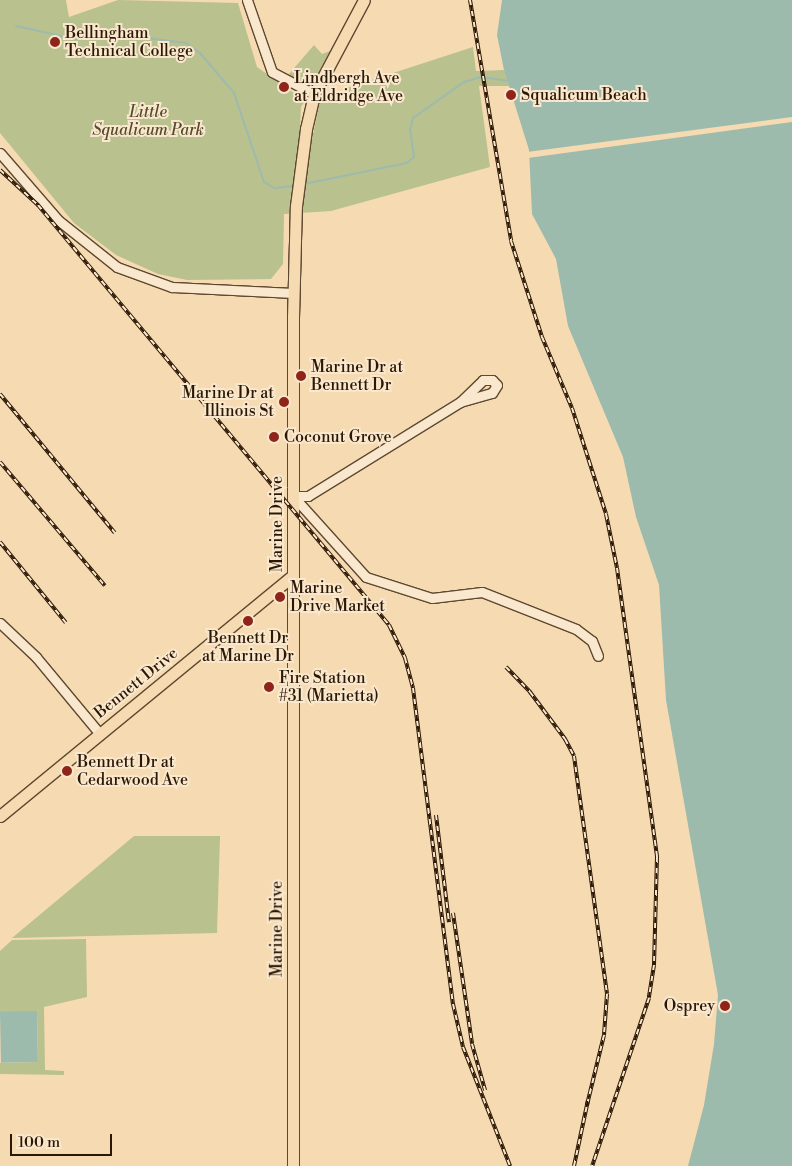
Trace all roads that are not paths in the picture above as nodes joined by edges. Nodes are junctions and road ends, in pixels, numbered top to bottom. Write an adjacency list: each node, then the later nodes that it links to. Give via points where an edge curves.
1 (248, 0): 3 (street, via 272,72)
2 (364, 0): 3 (main road, Marine Drive)
3 (314, 94): 5 (main road, Marine Drive, via 306,129 295,238)
4 (0, 153): 5 (street, via 58,220 117,267 148,280 181,288)
5 (294, 293): 7 (main road, Marine Drive)
6 (460, 402): 7 (street, via 308,496)
7 (293, 496): 8 (main road, Marine Drive); 10 (street, via 366,577 432,598 482,592 556,618 576,629 592,641)
8 (293, 575): 11 (main road, Bennett Drive); 13 (main road, Marine Drive)
9 (0, 623): 11 (street, via 36,657)
10 (598, 656)
11 (100, 734): 12 (main road, Bennett Drive)
12 (0, 816)
13 (293, 1166)

